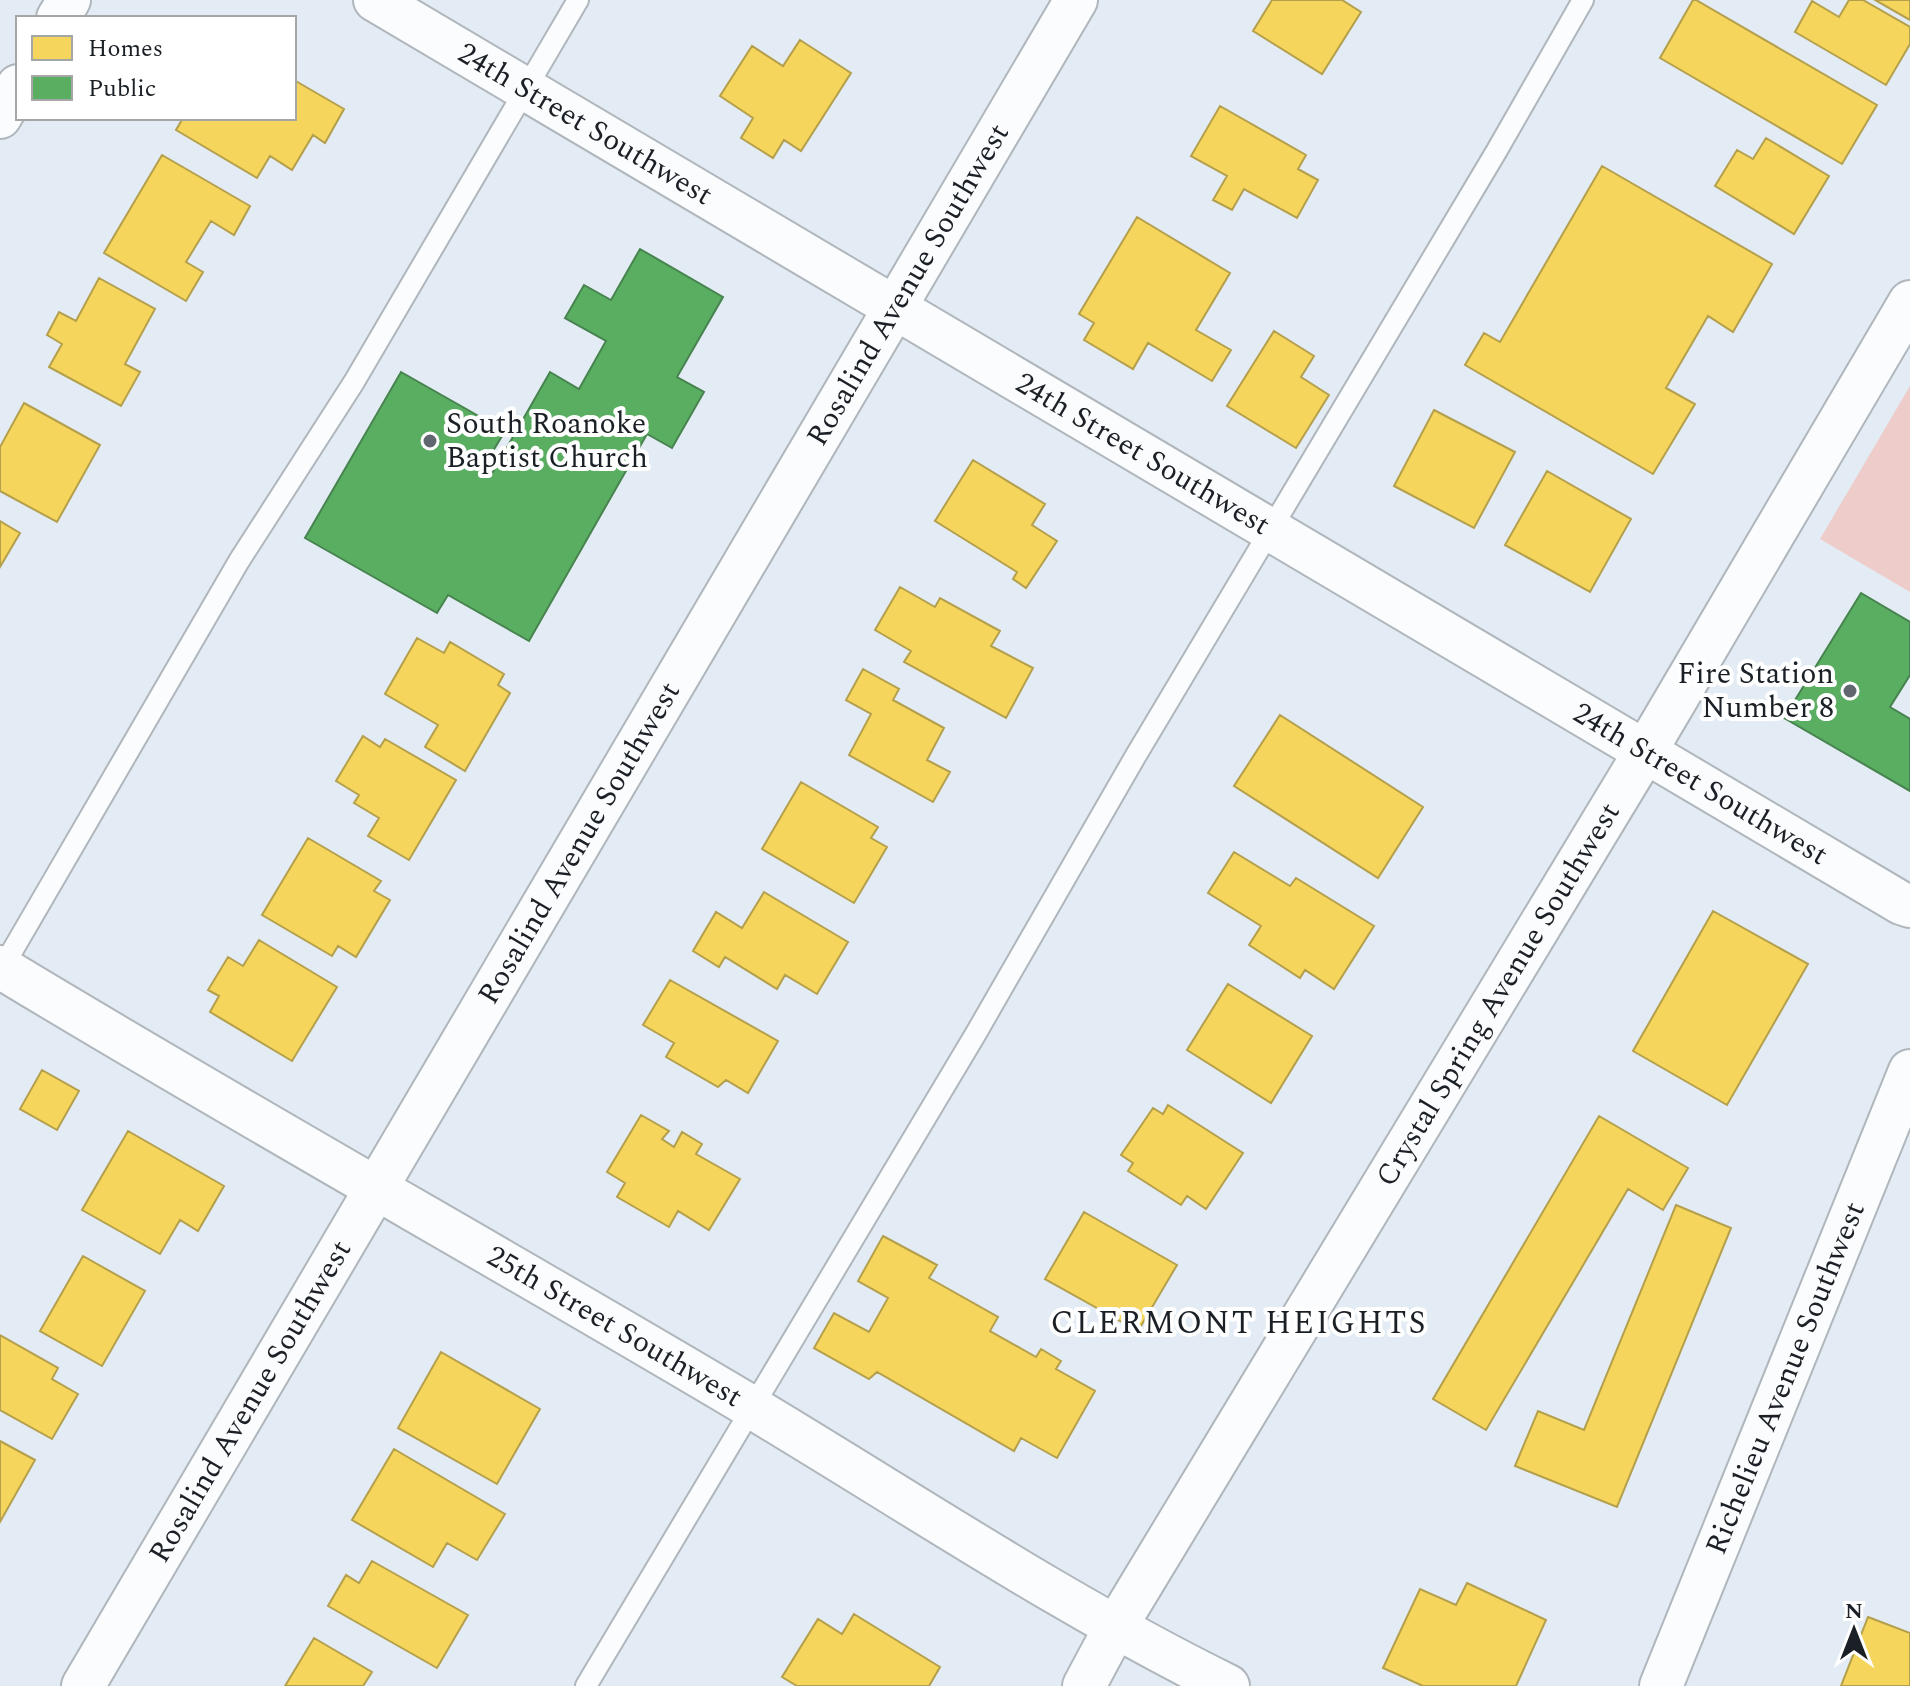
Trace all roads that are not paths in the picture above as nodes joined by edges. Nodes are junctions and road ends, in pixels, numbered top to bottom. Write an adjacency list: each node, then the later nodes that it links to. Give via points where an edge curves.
1 (375, 0): 5 (street, 24th Street Southwest)
2 (578, 0): 5 (lane)
3 (1076, 0): 9 (street, Rosalind Avenue Southwest)
4 (1583, 0): 10 (lane)
5 (526, 88): 9 (street, 24th Street Southwest); 13 (lane, via 354,382 239,561)
6 (16, 89): 7 (street)
7 (0, 117)
8 (1910, 302): 11 (street, Crystal Spring Avenue Southwest)
9 (896, 308): 10 (street, 24th Street Southwest); 15 (street, Rosalind Avenue Southwest)
10 (1271, 530): 11 (street, 24th Street Southwest); 16 (lane)
11 (1645, 752): 12 (street, 24th Street Southwest); 17 (street, Crystal Spring Avenue Southwest)
12 (1910, 906)
13 (1, 969): 15 (street, 25th Street Southwest)
14 (1910, 1071): 22 (street, Richelieu Avenue Southwest)
15 (377, 1188): 16 (street, 25th Street Southwest); 18 (street, Rosalind Avenue Southwest)
16 (753, 1408): 17 (street, 25th Street Southwest); 19 (lane)
17 (1115, 1628): 20 (street, Crystal Spring Avenue Southwest); 21 (street, 25th Street Southwest)
18 (83, 1686)
19 (586, 1686)
20 (1084, 1686)
21 (1228, 1686)
22 (1661, 1686)

